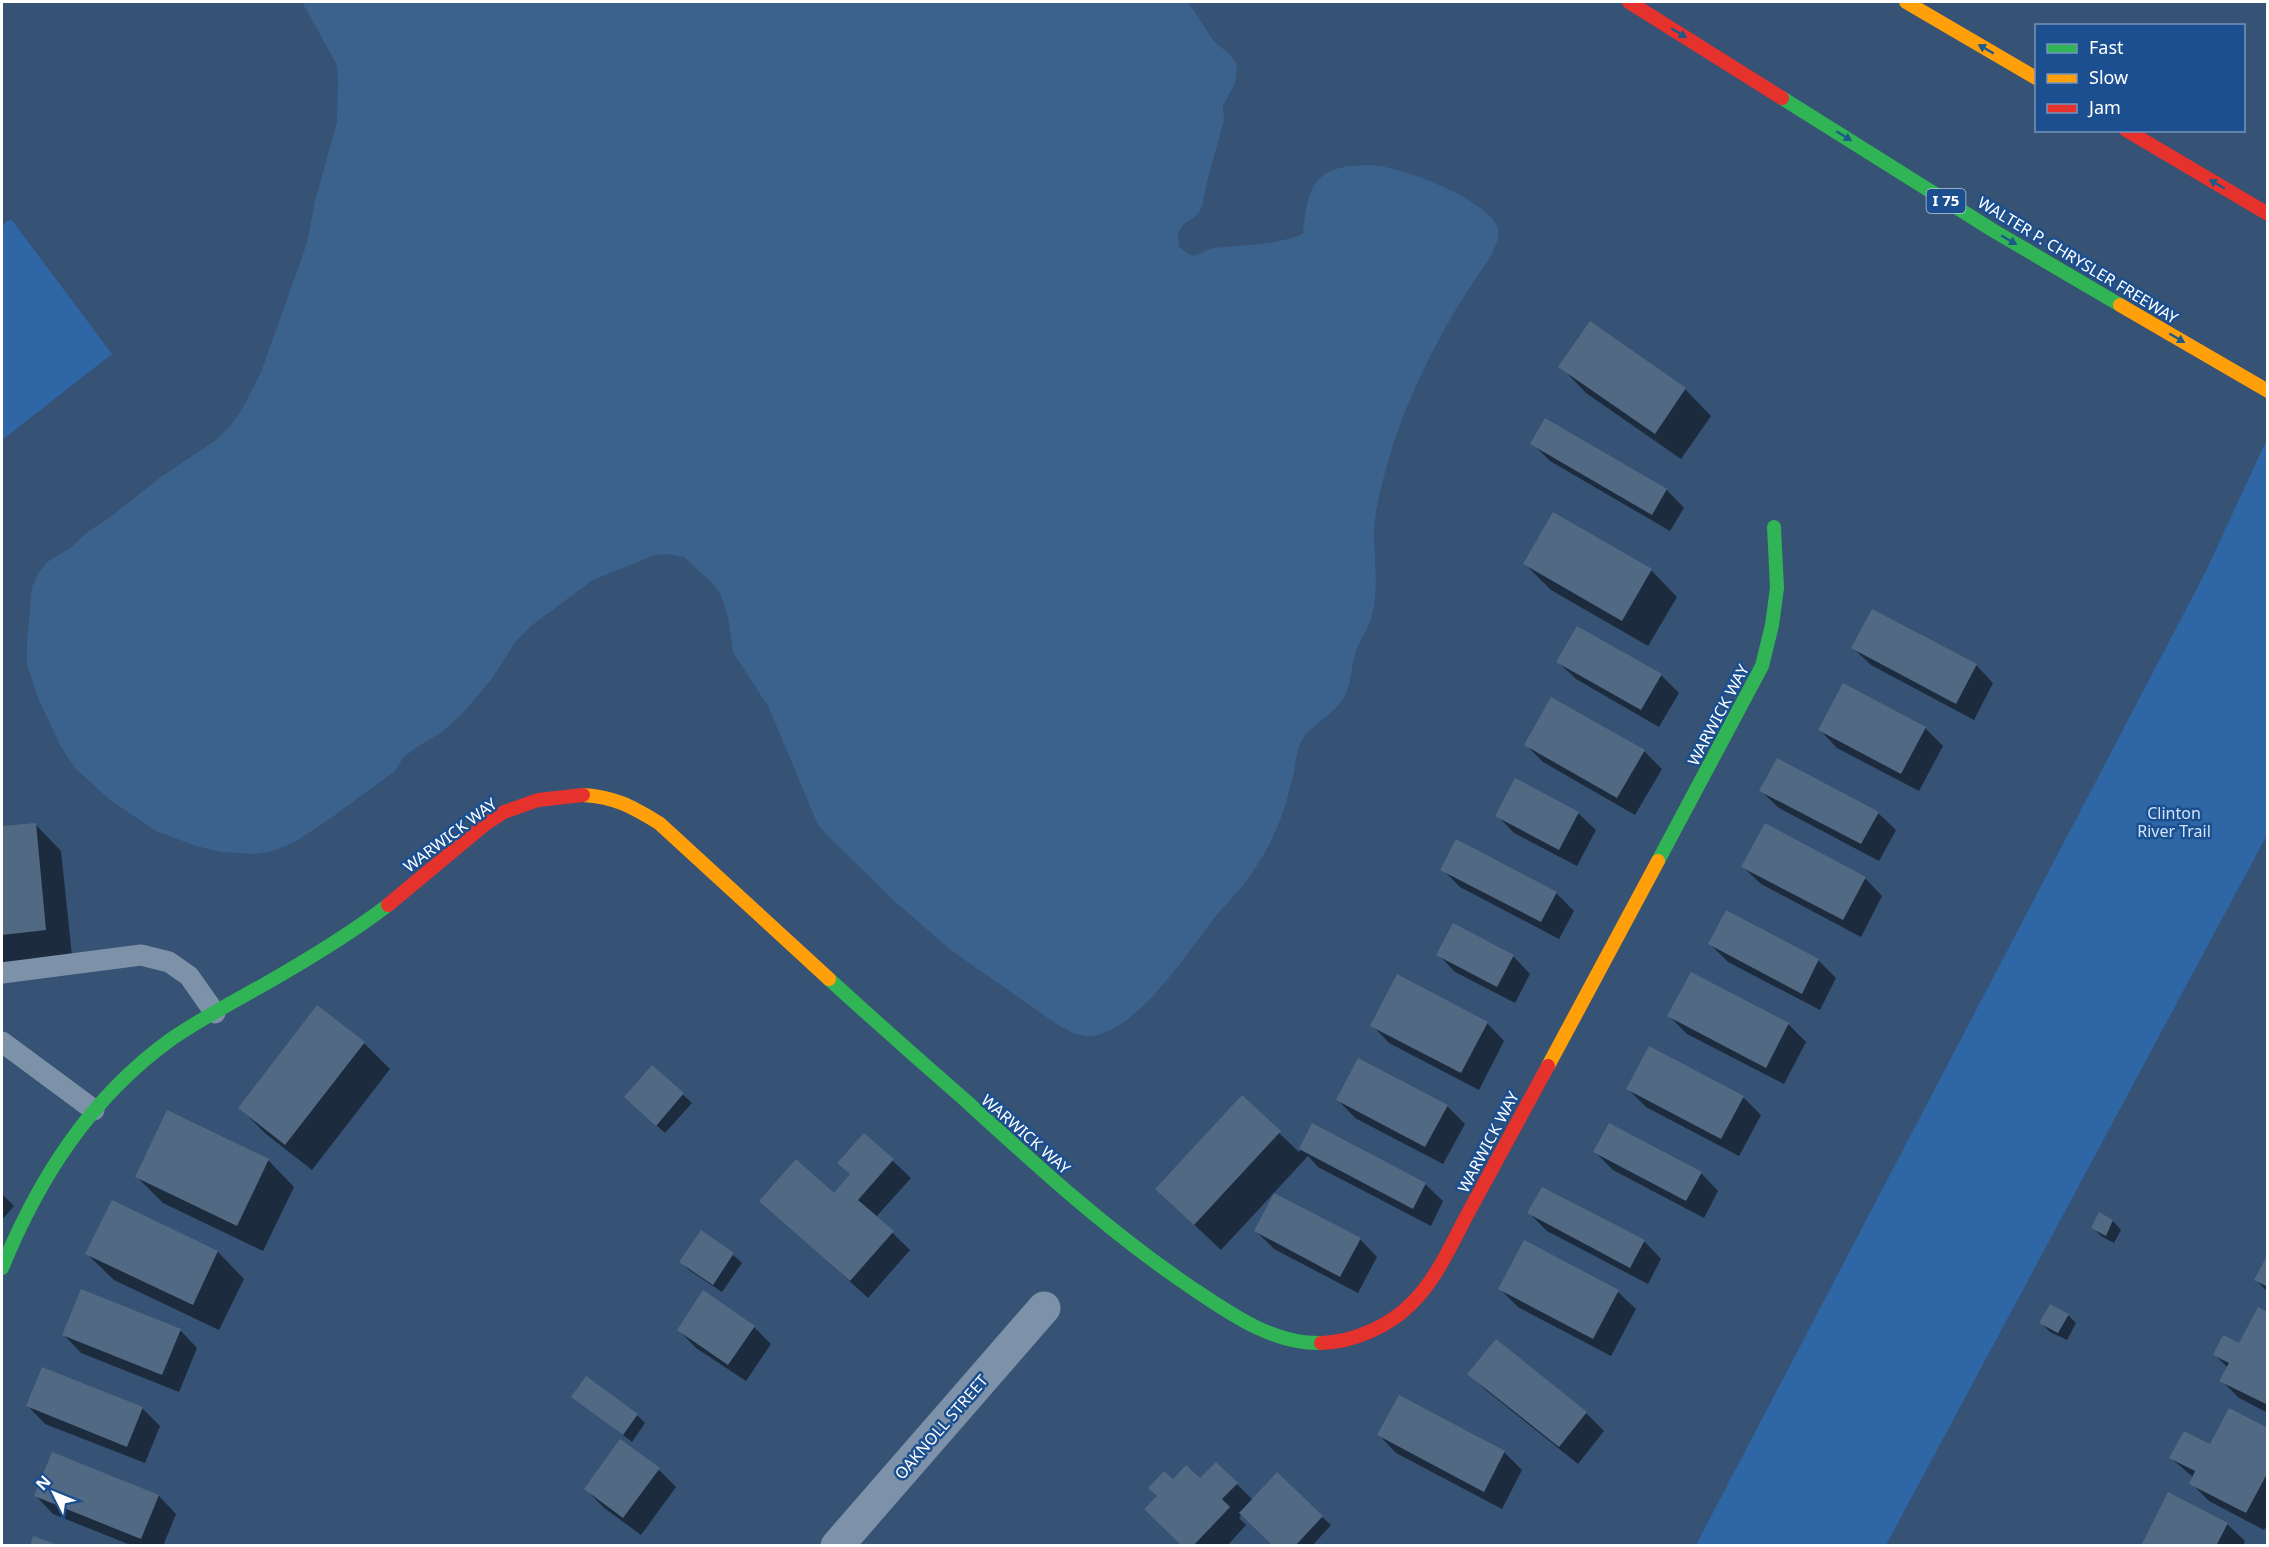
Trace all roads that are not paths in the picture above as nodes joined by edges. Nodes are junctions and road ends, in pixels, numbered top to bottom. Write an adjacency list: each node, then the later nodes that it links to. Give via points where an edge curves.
1 (1629, 2): 6 (main road, WALTER P. CHRYSLER FREEWAY / I 75, one-way to 6, via 1994,231)
2 (1906, 2): 3 (main road, one-way to 2)
3 (2035, 77)
4 (2129, 132): 5 (main road, one-way to 4)
5 (2268, 214)
6 (2268, 391)
7 (1774, 527): 9 (main road, WARWICK WAY, via 1777,588 1772,625 1762,666 1738,714 1445,1256 1407,1308 1373,1330 1345,1339 1312,1342 1280,1336 1249,1323 1220,1307 1106,1226 659,823 632,806 603,797 557,796 523,803 494,818 363,923 319,953)
8 (2, 972): 9 (lane, via 141,955 169,962 189,976)
9 (215, 1012): 11 (main road, WARWICK WAY, via 170,1040)
10 (2, 1042): 11 (lane)
11 (94, 1110): 12 (main road, WARWICK WAY, via 60,1153 32,1198)
12 (2, 1268)
13 (1044, 1308): 14 (street, OAKNOLL STREET)
14 (837, 1545)

